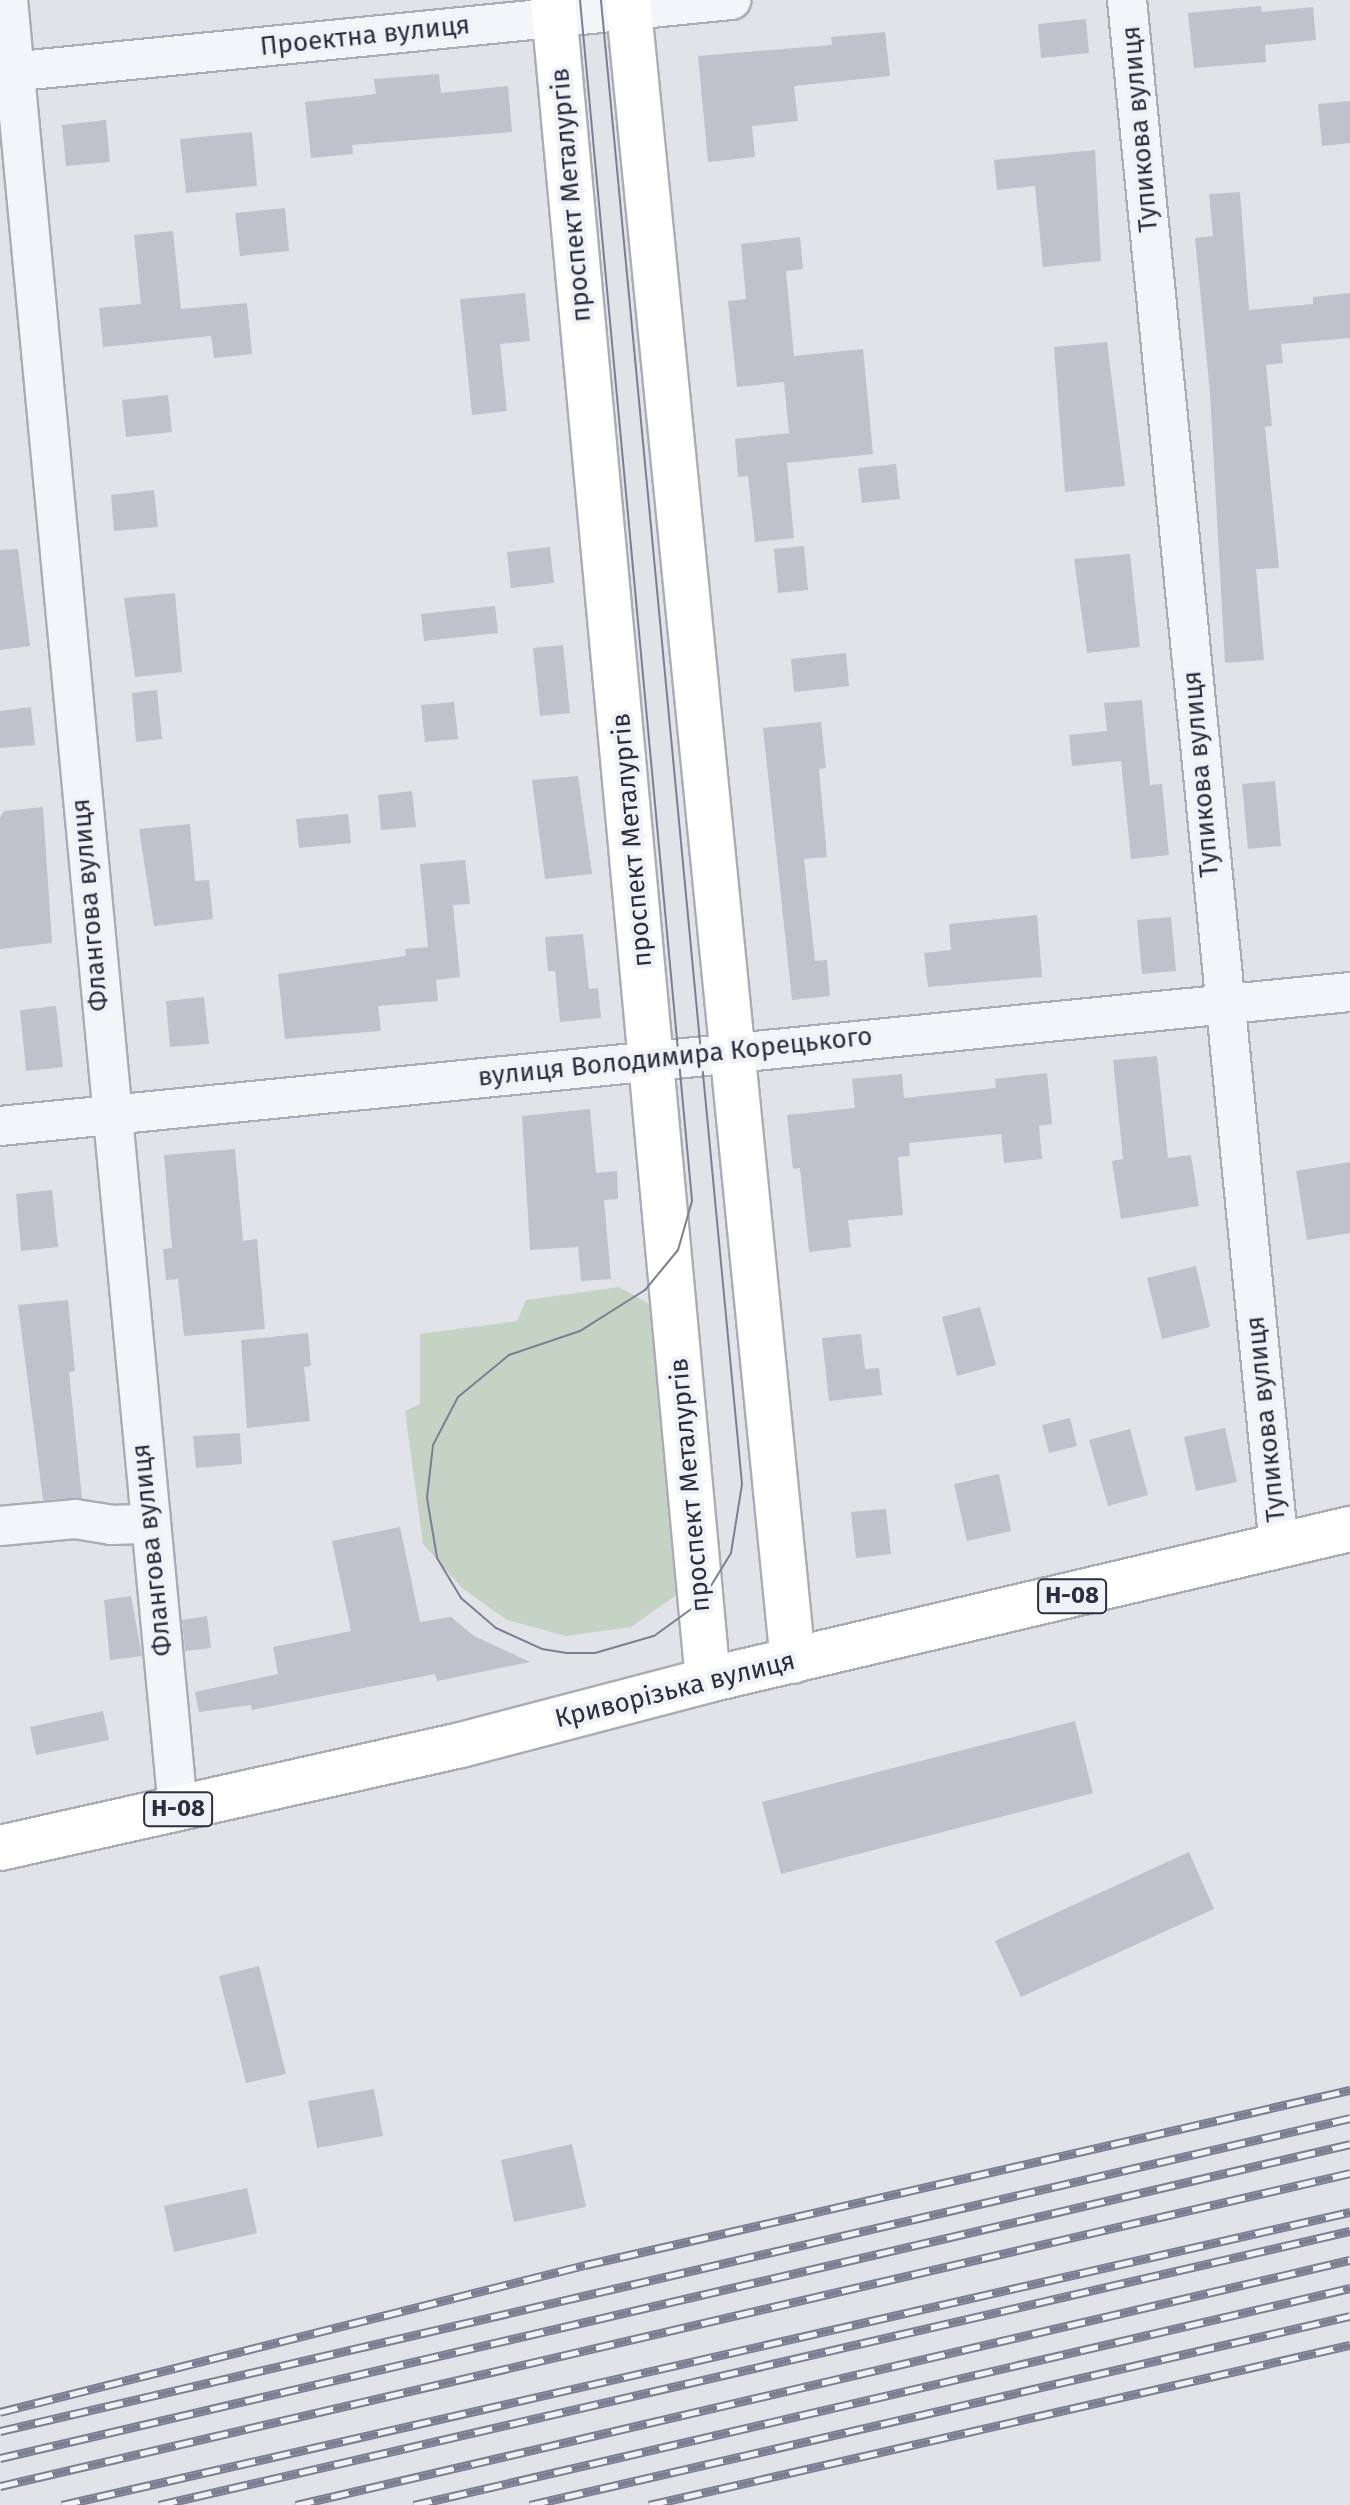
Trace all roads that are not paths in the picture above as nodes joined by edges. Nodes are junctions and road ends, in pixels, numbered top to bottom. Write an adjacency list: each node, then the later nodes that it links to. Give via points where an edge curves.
1 (8, 0): 6 (street, Флангова вулиця)
2 (731, 0): 4 (street, Проектна вулиця)
3 (1127, 0): 8 (street, Тупикова вулиця)
4 (629, 5): 5 (street, Проектна вулиця); 9 (main road)
5 (553, 9): 6 (street, Проектна вулиця); 10 (main road, проспект Металургів)
6 (7, 72): 11 (street, Флангова вулиця)
7 (1350, 992): 8 (street, вулиця Володимира Корецького)
8 (1223, 1005): 9 (street, вулиця Володимира Корецького); 16 (street, Тупикова вулиця)
9 (733, 1050): 10 (street, вулиця Володимира Корецького); 17 (main road)
10 (653, 1059): 11 (street, вулиця Володимира Корецького); 18 (main road, проспект Металургів)
11 (109, 1117): 12 (street, вулиця Володимира Корецького); 13 (street, Флангова вулиця)
12 (0, 1126)
13 (149, 1524): 14 (street, via 75,1519); 19 (street, Флангова вулиця)
14 (0, 1526)
15 (1350, 1529): 16 (main road, Криворізька вулиця / Н-08)
16 (1279, 1548): 17 (main road, Криворізька вулиця / Н-08)
17 (793, 1661): 18 (main road, Криворізька вулиця / Н-08)
18 (708, 1680): 19 (main road, Криворізька вулиця / Н-08, via 461,1745)
19 (178, 1809): 20 (main road, Криворізька вулиця / Н-08)
20 (0, 1848)

